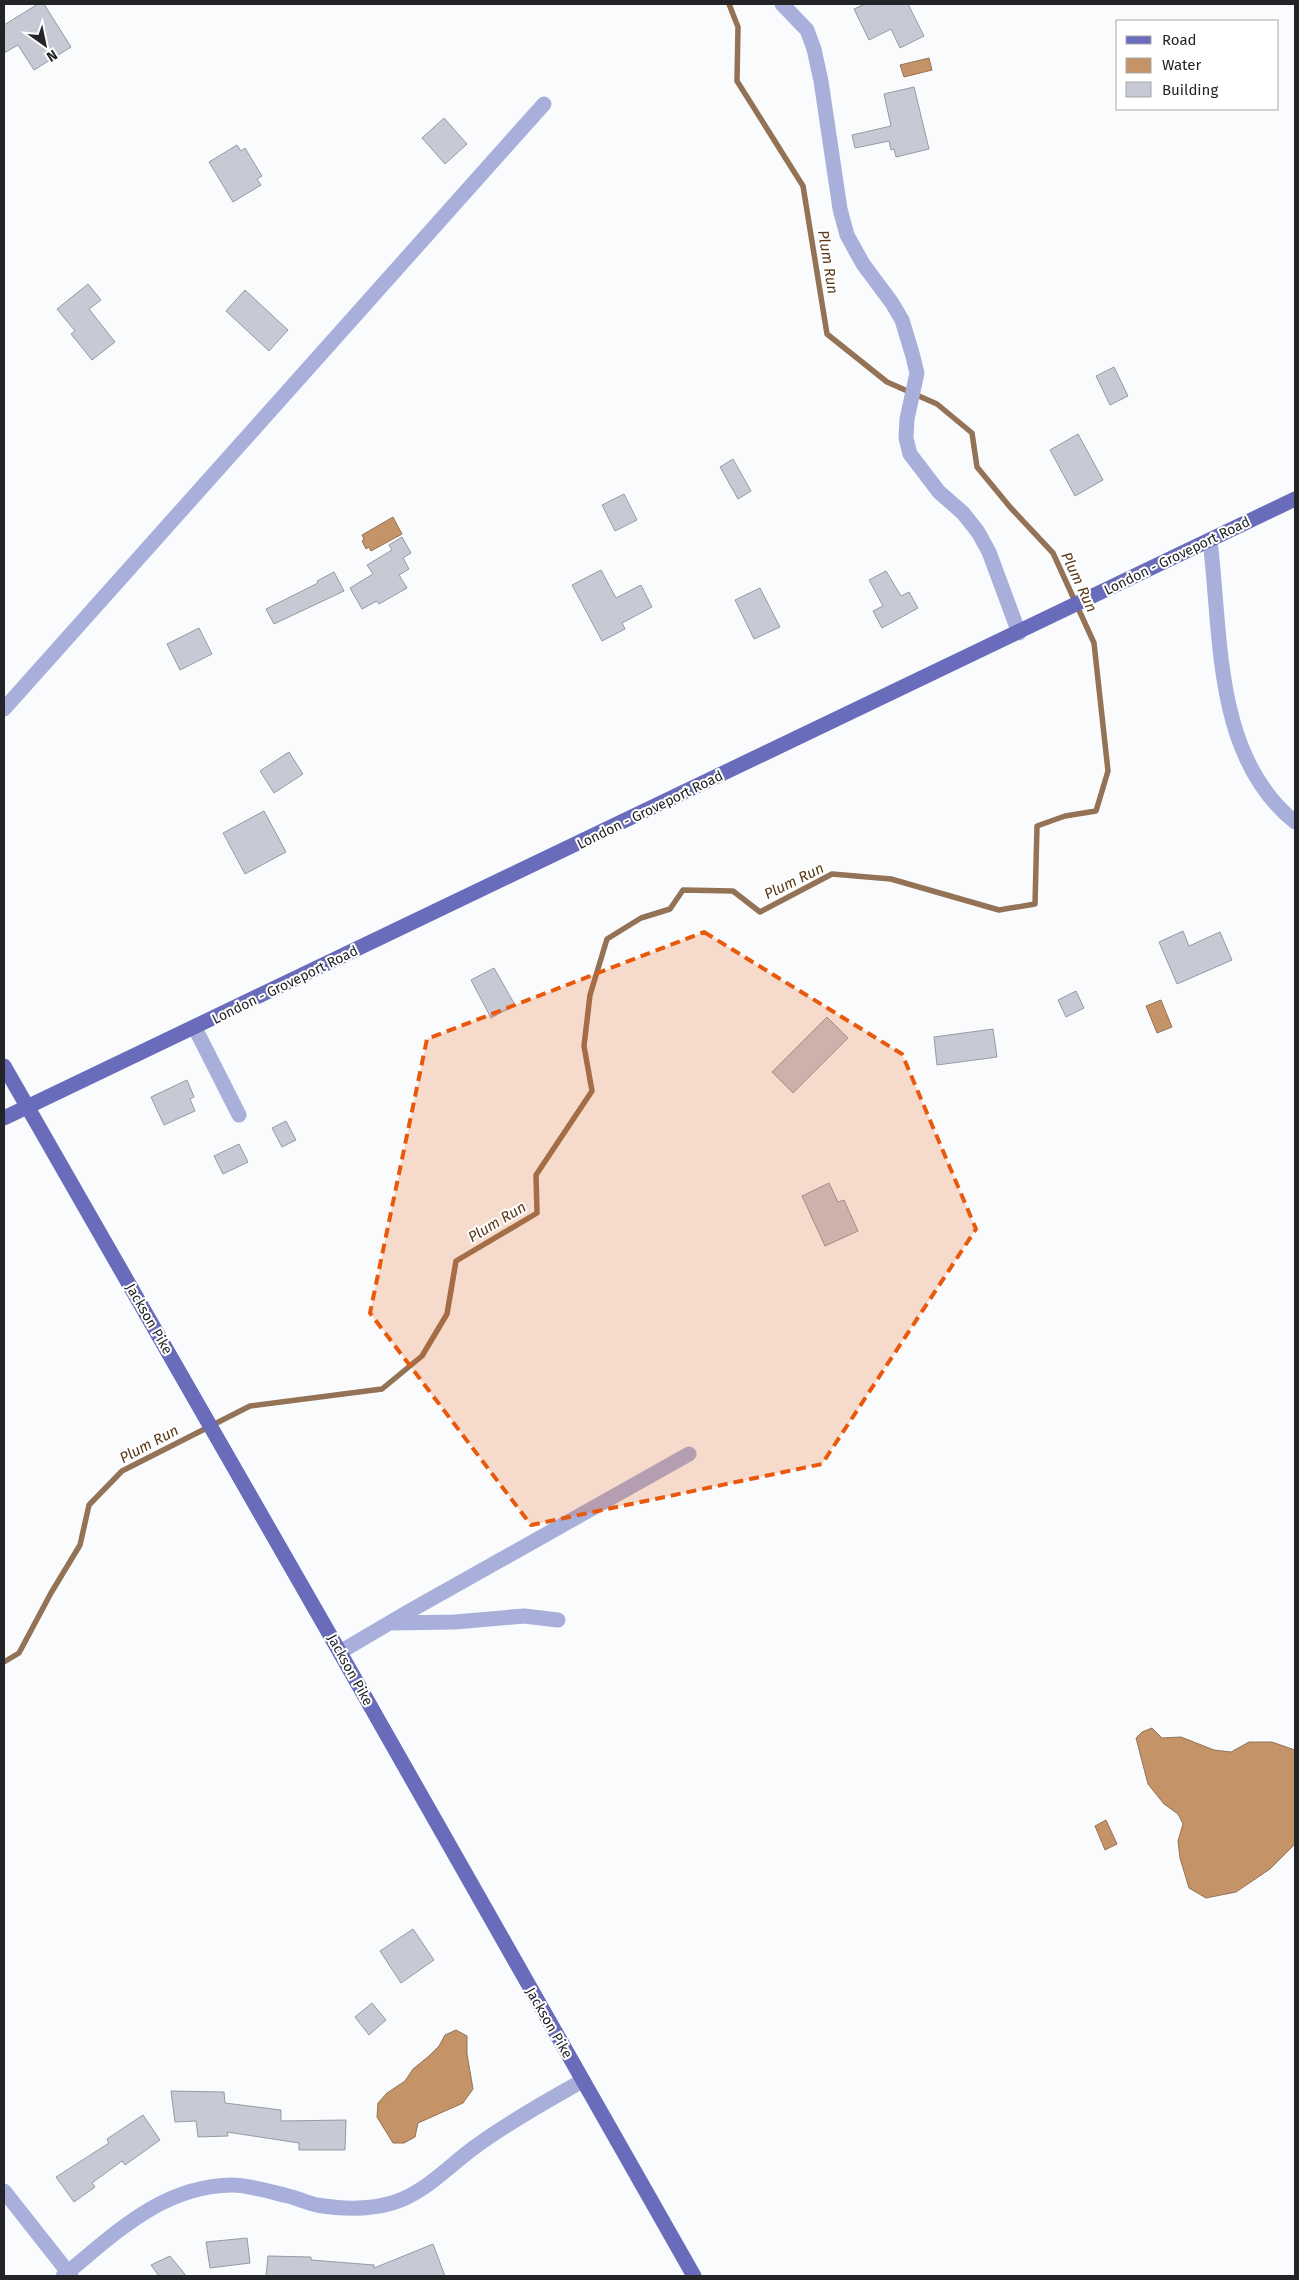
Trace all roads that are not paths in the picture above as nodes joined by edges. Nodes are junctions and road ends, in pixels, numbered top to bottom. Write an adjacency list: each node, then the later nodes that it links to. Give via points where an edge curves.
1 (782, 4): 5 (street, via 807,30 814,49 840,209 848,235 863,264 902,320 917,373 907,419 906,438 910,454 939,492 963,513 978,532)
2 (544, 104): 6 (street)
3 (1295, 499): 4 (main road, London - Groveport Road)
4 (1210, 541): 5 (main road, London - Groveport Road); 7 (street, via 1221,651 1231,716 1242,753 1259,785)
5 (1025, 630): 8 (main road, London - Groveport Road)
6 (4, 709)
7 (1295, 822)
8 (195, 1028): 10 (main road, London - Groveport Road); 11 (street)
9 (4, 1066): 10 (main road, Jackson Pike)
10 (28, 1107): 12 (main road, London - Groveport Road); 16 (main road, Jackson Pike)
11 (239, 1115)
12 (4, 1118)
13 (689, 1454): 15 (street)
14 (558, 1620): 15 (street, via 524,1616)
15 (389, 1623): 16 (street)
16 (340, 1652): 17 (main road, Jackson Pike)
17 (582, 2081): 19 (street, via 515,2119 414,2194 392,2203 369,2208 325,2206 234,2185 188,2191 164,2200 136,2218); 20 (main road, Jackson Pike)
18 (4, 2191): 19 (street)
19 (67, 2275)
20 (694, 2276)

